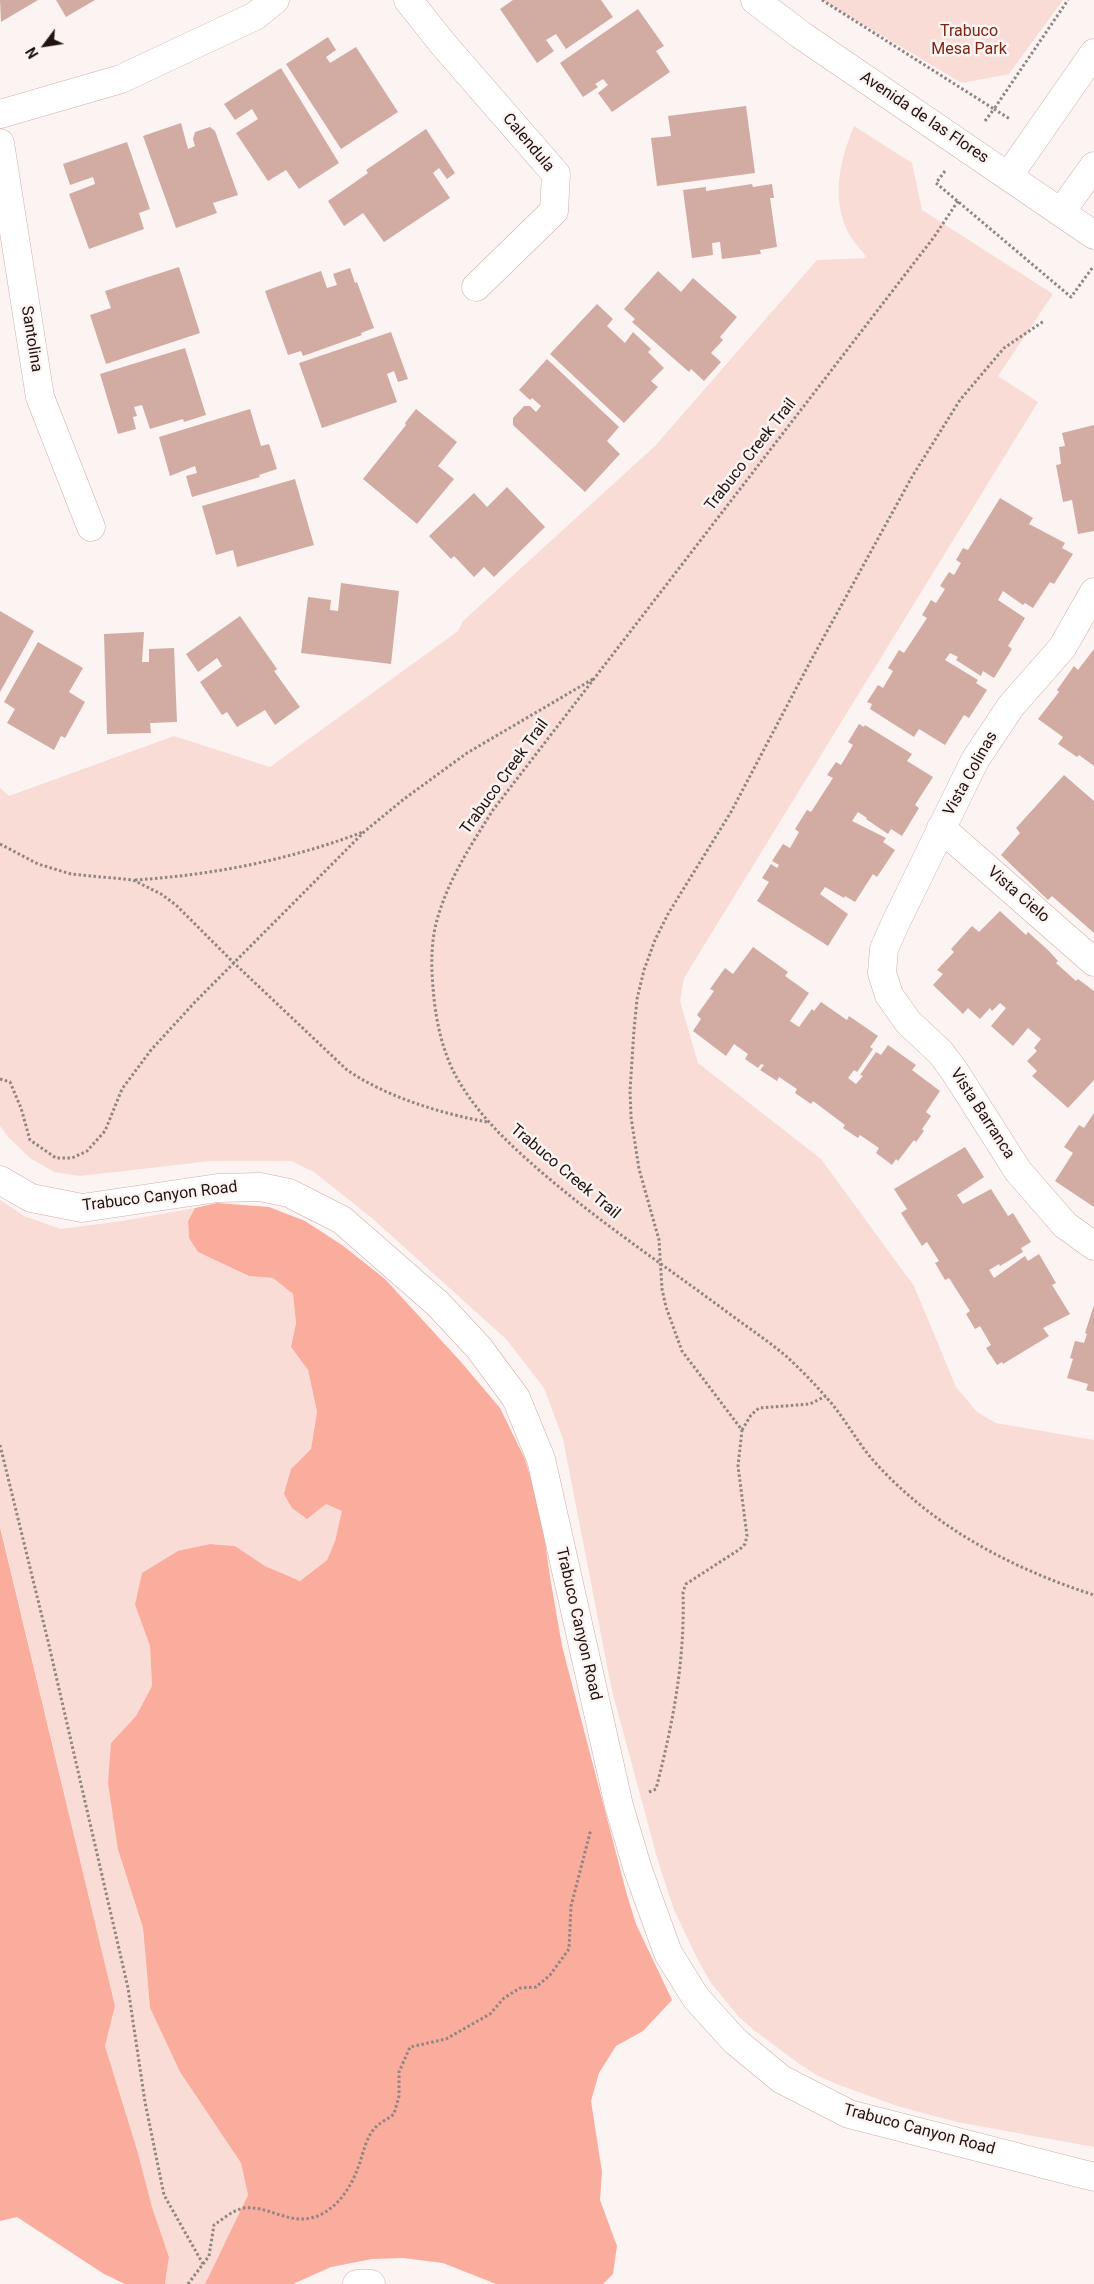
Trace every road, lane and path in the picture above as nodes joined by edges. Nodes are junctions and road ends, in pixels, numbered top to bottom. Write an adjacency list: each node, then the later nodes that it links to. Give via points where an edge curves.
1 (275, 0): 7 (street, via 255,16 121,79)
2 (408, 0): 16 (street, Calendula, via 556,174 554,211)
3 (755, 0): 10 (street, Avenida de las Flores, via 964,147)
4 (822, 0): 5 (path, via 994,110)
5 (1068, 0)
6 (1094, 52): 10 (street)
7 (0, 114)
8 (0, 143): 18 (street, Santolina, via 40,397)
9 (1094, 166): 13 (street)
10 (1010, 175): 13 (street, Avenida de las Flores)
11 (936, 183): 12 (path)
12 (958, 201): 15 (path, via 1071,297); 20 (path, Trabuco Creek Trail, via 934,237)
13 (1062, 212): 14 (street, Avenida de las Flores)
14 (1094, 235)
15 (1094, 266)
16 (476, 287)
17 (1044, 321): 32 (path, via 1004,348 960,400 914,475 731,812 655,940 637,999 630,1091 635,1146 660,1240)
18 (92, 527)
19 (1094, 592): 21 (street, Vista Colinas, via 1062,648 1011,706 975,760)
20 (596, 677): 22 (path, via 460,758); 29 (path, Trabuco Creek Trail, via 493,810 446,892 436,921 431,971 440,1029 456,1076)
21 (941, 828): 25 (street, Vista Cielo); 27 (street, Vista Colinas, via 884,949)
22 (365, 831): 24 (path, via 324,846 250,865 179,877); 26 (path)
23 (0, 844): 24 (path, via 38,864 71,874)
24 (133, 880): 26 (path, via 176,905)
25 (1094, 962)
26 (234, 963): 28 (path, via 136,1068 122,1089 106,1131 87,1151 72,1158 56,1158 30,1140 10,1082); 29 (path, via 331,1058 363,1081 414,1102)
27 (882, 974): 31 (street, Vista Barranca, via 889,995 908,1022 941,1053 955,1072 1018,1171 1065,1226)
28 (0, 1079)
29 (488, 1122): 32 (path, Trabuco Creek Trail, via 569,1196)
30 (0, 1180): 37 (street, Trabuco Canyon Road, via 31,1198 82,1208 218,1188 260,1187 290,1193 342,1220 438,1304 479,1348 516,1398 541,1459)
31 (1094, 1246)
32 (660, 1262): 33 (path, Trabuco Creek Trail, via 786,1356); 34 (path, via 666,1307 682,1352)
33 (826, 1396): 34 (path, via 810,1404 759,1408 750,1414); 36 (path, Trabuco Creek Trail, via 872,1458 917,1504 955,1533 1054,1582)
34 (742, 1430): 37 (path, via 738,1466 747,1536 745,1544 686,1584 678,1696 656,1790)
35 (0, 1445): 39 (path, via 128,1988 145,2102 164,2195)
36 (1094, 1595)
37 (619, 1806): 38 (street, Trabuco Canyon Road, via 668,1953 696,1998 735,2041 781,2079 850,2114); 39 (path, via 599,1814 589,1833 571,1906 569,1949 550,1975 536,1986 520,1988 504,1998 490,2014 446,2039 410,2047 399,2072 400,2096 394,2114 377,2125 366,2142 349,2188 334,2206 320,2215 301,2220 244,2208 230,2214 214,2225 209,2256)
38 (1094, 2177)
39 (203, 2264): 40 (path)
40 (188, 2284)
41 (357, 2284): 42 (street)
42 (371, 2284)

